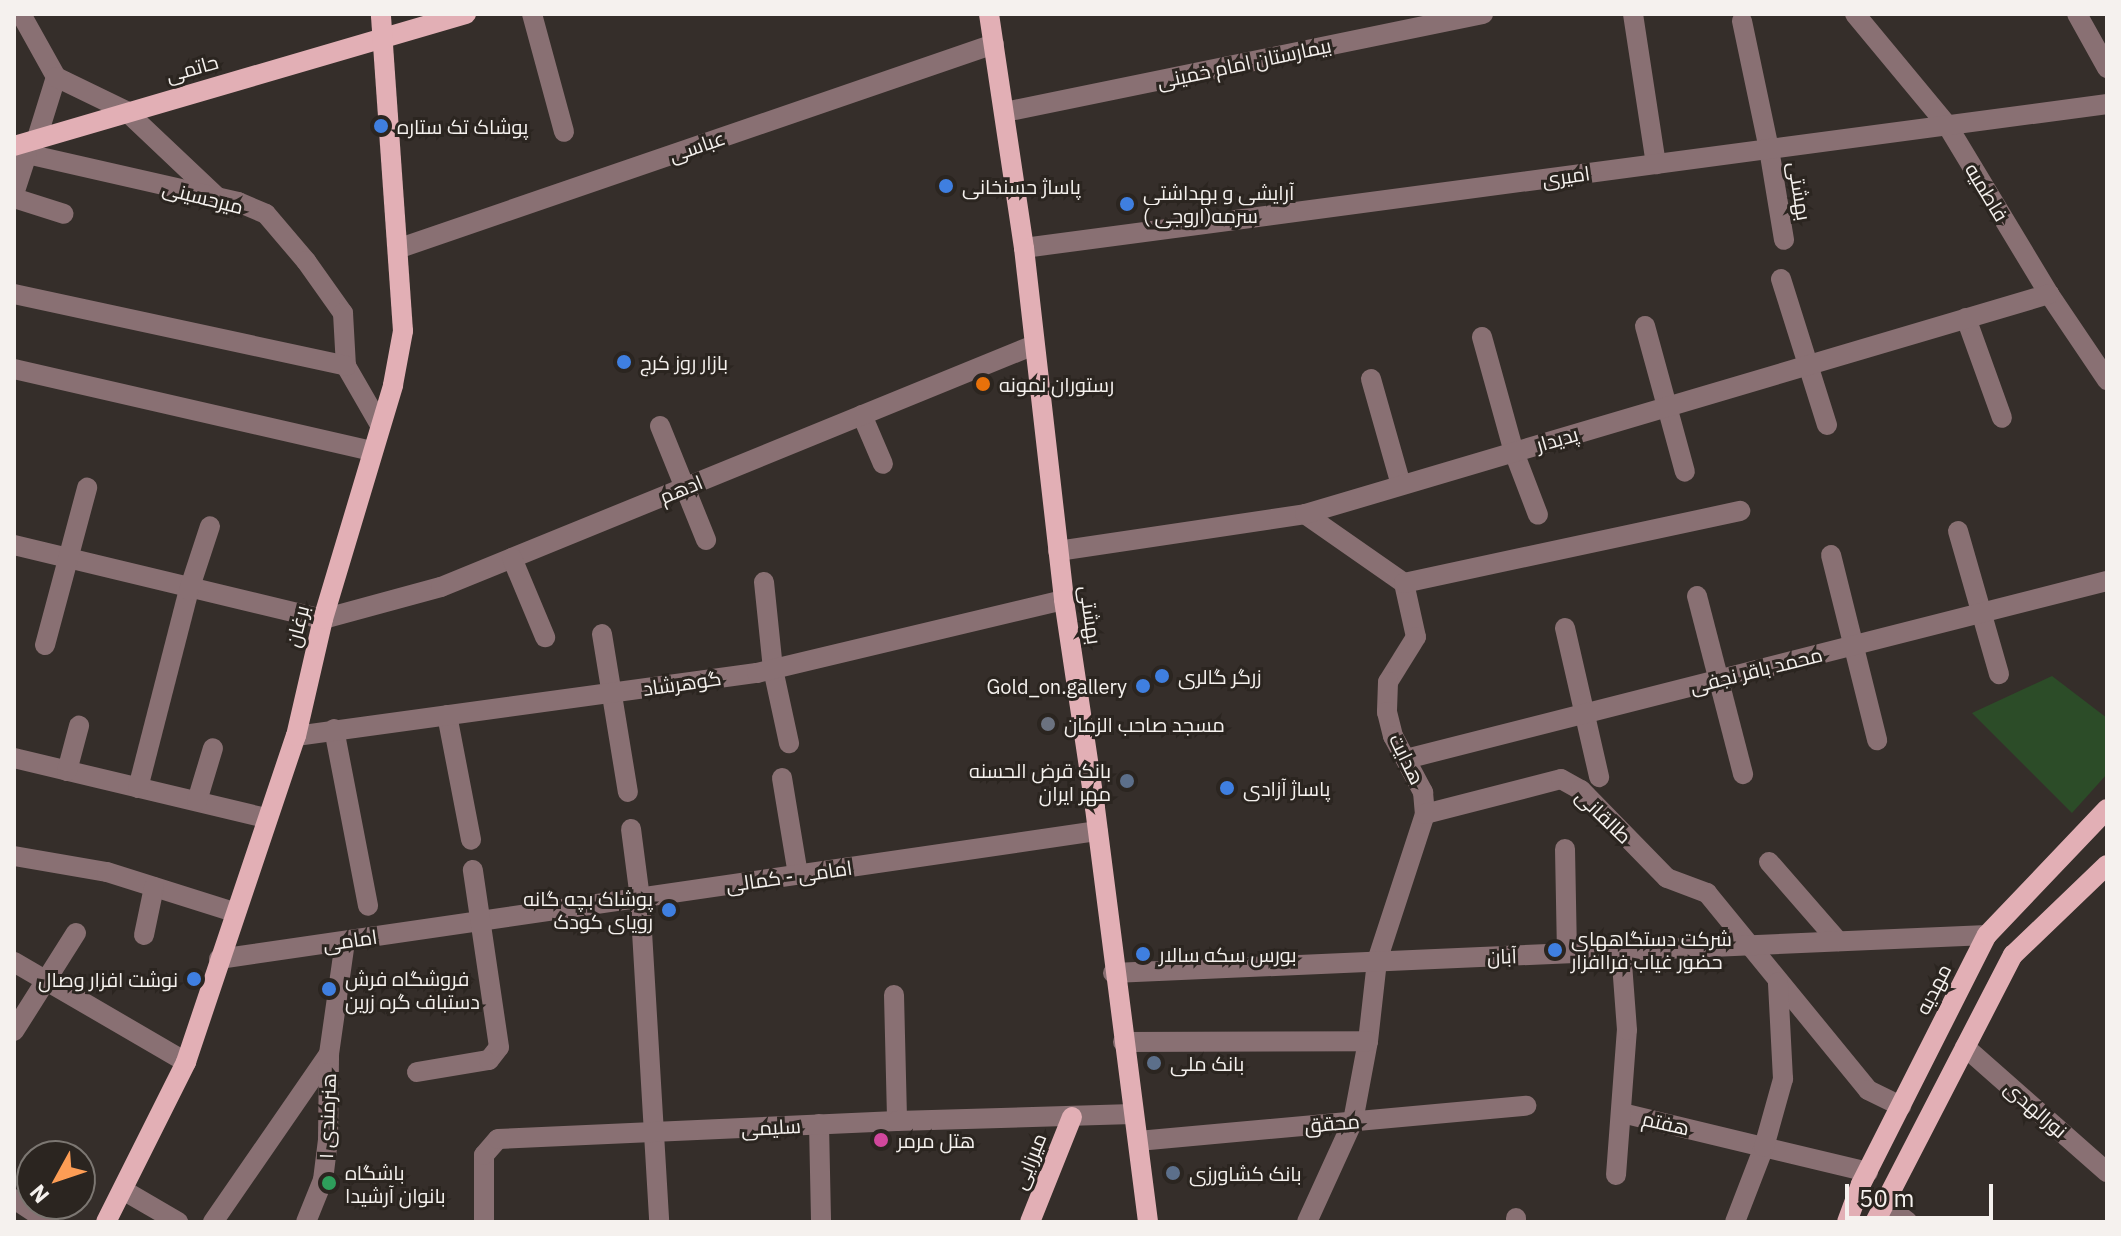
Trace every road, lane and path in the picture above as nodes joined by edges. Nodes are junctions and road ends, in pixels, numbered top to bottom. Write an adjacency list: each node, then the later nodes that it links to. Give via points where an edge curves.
1 (21, 14): 15 (street)
2 (381, 14): 12 (main road, برغان)
3 (466, 14): 12 (main road, حاتمی)
4 (532, 14): 20 (street)
5 (989, 14): 13 (main road, بهشتی)
6 (1483, 14): 11 (street, بیمارستان امام خمینی)
7 (1633, 14): 23 (street)
8 (2077, 14): 14 (street)
9 (1863, 16): 19 (street, فاطمیه)
10 (1742, 21): 22 (street, بهشتی)
11 (1394, 23): 18 (street, بیمارستان امام خمینی)
12 (383, 37): 17 (main road, حاتمی); 28 (main road, برغان)
13 (994, 44): 18 (main road, بهشتی); 28 (street, عباسی)
14 (2107, 68)
15 (56, 77): 17 (street); 21 (street)
16 (2107, 104): 19 (street, امیری)
17 (126, 111): 21 (main road, حاتمی); 25 (street)
18 (1005, 112): 29 (main road, بهشتی)
19 (1947, 125): 22 (street, امیری); 32 (street, فاطمیه)
20 (564, 132)
21 (23, 147): 24 (street); 25 (street, میرحسینی)
22 (1769, 149): 23 (street, امیری); 27 (street, بهشتی)
23 (1656, 164): 29 (street, امیری)
24 (14, 196): 26 (street)
25 (218, 198): 38 (street, میرحسینی, via 266,214 306,261 343,313)
26 (64, 214)
27 (1784, 240)
28 (400, 248): 45 (main road, برغان, via 403,331)
29 (1024, 248): 36 (main road, بهشتی)
30 (1781, 279): 37 (street)
31 (14, 294): 38 (street)
32 (2049, 294): 33 (street, پدیدار); 41 (street, فاطمیه)
33 (1966, 318): 37 (street, پدیدار); 44 (street)
34 (1645, 326): 42 (street)
35 (1482, 337): 49 (street)
36 (1034, 345): 43 (street, ادهم); 62 (main road, بهشتی)
37 (1809, 365): 42 (street, پدیدار); 46 (street)
38 (346, 366): 45 (street)
39 (14, 369): 48 (street)
40 (1371, 379): 52 (street)
41 (2107, 380)
42 (1667, 407): 49 (street, پدیدار); 51 (street)
43 (862, 415): 50 (street); 54 (street, ادهم)
44 (2002, 418)
45 (380, 425): 48 (main road, برغان)
46 (1827, 425)
47 (660, 426): 54 (street)
48 (372, 451): 73 (main road, برغان)
49 (1514, 452): 52 (street, پدیدار); 57 (street)
50 (883, 464)
51 (1685, 472)
52 (1401, 485): 56 (street, پدیدار)
53 (87, 488): 64 (street)
54 (684, 488): 60 (street); 65 (street, ادهم)
55 (1740, 511): 68 (street)
56 (1305, 514): 62 (street, پدیدار); 68 (street)
57 (1538, 515)
58 (210, 526): 69 (street)
59 (1958, 531): 72 (street)
60 (706, 540)
61 (14, 545): 64 (street)
62 (1058, 551): 71 (main road, بهشتی)
63 (1831, 555): 78 (street)
64 (68, 558): 69 (street); 77 (street)
65 (512, 558): 73 (street, ادهم, via 441,587); 76 (street)
66 (2107, 581): 72 (street, محمد باقر نجفی)
67 (764, 582): 79 (street)
68 (1404, 583): 92 (street, هدایت, via 1416,637 1388,682 1387,712)
69 (189, 590): 73 (street); 97 (street)
70 (1697, 596): 81 (street)
71 (1064, 600): 79 (street, گوهرشاد); 104 (main road, بهشتی)
72 (1982, 613): 78 (street, محمد باقر نجفی); 80 (street)
73 (323, 619): 87 (main road, برغان)
74 (1565, 628): 83 (street)
75 (602, 634): 82 (street)
76 (545, 637)
77 (45, 645)
78 (1853, 646): 81 (street, محمد باقر نجفی); 88 (street)
79 (773, 669): 82 (street, گوهرشاد); 89 (street)
80 (1999, 674)
81 (1717, 680): 83 (street, محمد باقر نجفی); 94 (street)
82 (613, 693): 84 (street, گوهرشاد); 98 (street)
83 (1584, 714): 92 (street, محمد باقر نجفی); 95 (street)
84 (447, 715): 86 (street, گوهرشاد); 105 (street)
85 (79, 726): 93 (street)
86 (334, 729): 87 (street, گوهرشاد); 114 (street)
87 (296, 736): 102 (main road, برغان)
88 (1877, 740)
89 (789, 743)
90 (213, 748): 99 (street)
91 (14, 758): 93 (street)
92 (1406, 759): 101 (street, هدایت, via 1423,792)
93 (67, 771): 97 (street)
94 (1743, 774)
95 (1599, 777)
96 (782, 778): 111 (street)
97 (138, 788): 99 (street)
98 (628, 792)
99 (197, 801): 102 (street)
100 (2107, 809): 119 (main road, مهدیه)
101 (1425, 814): 122 (street, طالقانی, via 1561,779 1581,790 1667,878 1707,893); 126 (street)
102 (266, 818): 115 (main road, برغان)
103 (631, 829): 113 (street)
104 (1098, 831): 111 (street, امامی - کمالی); 128 (main road, بهشتی)
105 (471, 840)
106 (1565, 849): 124 (street)
107 (14, 856): 112 (street, via 107,872)
108 (1769, 862): 121 (street)
109 (2107, 865): 135 (main road, via 2013,955)
110 (473, 870): 116 (street)
111 (798, 875): 113 (street, امامی - کمالی)
112 (154, 887): 115 (street); 118 (street)
113 (640, 898): 116 (street, امامی - کمالی); 147 (street)
114 (368, 906)
115 (234, 912): 125 (main road, برغان)
116 (481, 921): 120 (street, امامی); 138 (street, via 499,1047 489,1060)
117 (76, 933): 129 (street)
118 (144, 935)
119 (1987, 935): 121 (street, آبان); 140 (main road, مهدیه)
120 (345, 941): 125 (street, امامی); 136 (street, هنرمندی ۱)
121 (1838, 941): 122 (street, آبان)
122 (1748, 945): 123 (street, آبان); 130 (street)
123 (1621, 951): 124 (street, آبان); 141 (street, هفتم, via 1627,1030)
124 (1567, 953): 126 (street, آبان)
125 (219, 959): 137 (main road, برغان)
126 (1377, 961): 128 (street, آبان); 133 (street)
127 (14, 962): 129 (street)
128 (1113, 973): 134 (main road, بهشتی)
129 (46, 981): 132 (street); 137 (street)
130 (1778, 982): 140 (street, via 1868,1090); 149 (street, via 1783,1079)
131 (894, 995): 144 (street)
132 (14, 1031)
133 (1368, 1041): 134 (street); 145 (street)
134 (1123, 1042): 142 (main road, بهشتی)
135 (1965, 1047): 151 (street, نورالهدی); 155 (main road)
136 (329, 1054): 159 (street); 160 (street, هنرمندی ۱, via 323,1180)
137 (186, 1062): 153 (main road, برغان)
138 (417, 1072)
139 (1526, 1106): 145 (street, محقق)
140 (1901, 1106): 150 (main road, مهدیه)
141 (1622, 1113): 149 (street, هفتم); 152 (street)
142 (1133, 1114): 143 (street, سلیمی); 148 (main road, بهشتی)
143 (1072, 1117): 144 (street, سلیمی); 164 (main road, میرزایی)
144 (897, 1121): 146 (street, سلیمی)
145 (1353, 1121): 148 (street, محقق); 166 (street)
146 (819, 1124): 147 (street, سلیمی); 163 (street)
147 (655, 1134): 161 (street, سلیمی, via 498,1139 484,1155); 162 (street)
148 (1138, 1141): 165 (main road, بهشتی)
149 (1764, 1147): 150 (street, هفتم); 167 (street)
150 (1868, 1172): 168 (main road, مهدیه)
151 (2107, 1172)
152 (1616, 1175)
153 (123, 1190): 157 (main road, برغان); 158 (street)
154 (14, 1199): 156 (street)
155 (1879, 1212): 169 (street)
156 (49, 1222)
157 (106, 1222)
158 (178, 1222)
159 (213, 1222)
160 (306, 1222)
161 (484, 1222)
162 (659, 1222)
163 (821, 1222)
164 (1030, 1222)
165 (1148, 1222)
166 (1307, 1222)
167 (1735, 1222)
168 (1847, 1222)
169 (1908, 1222)

